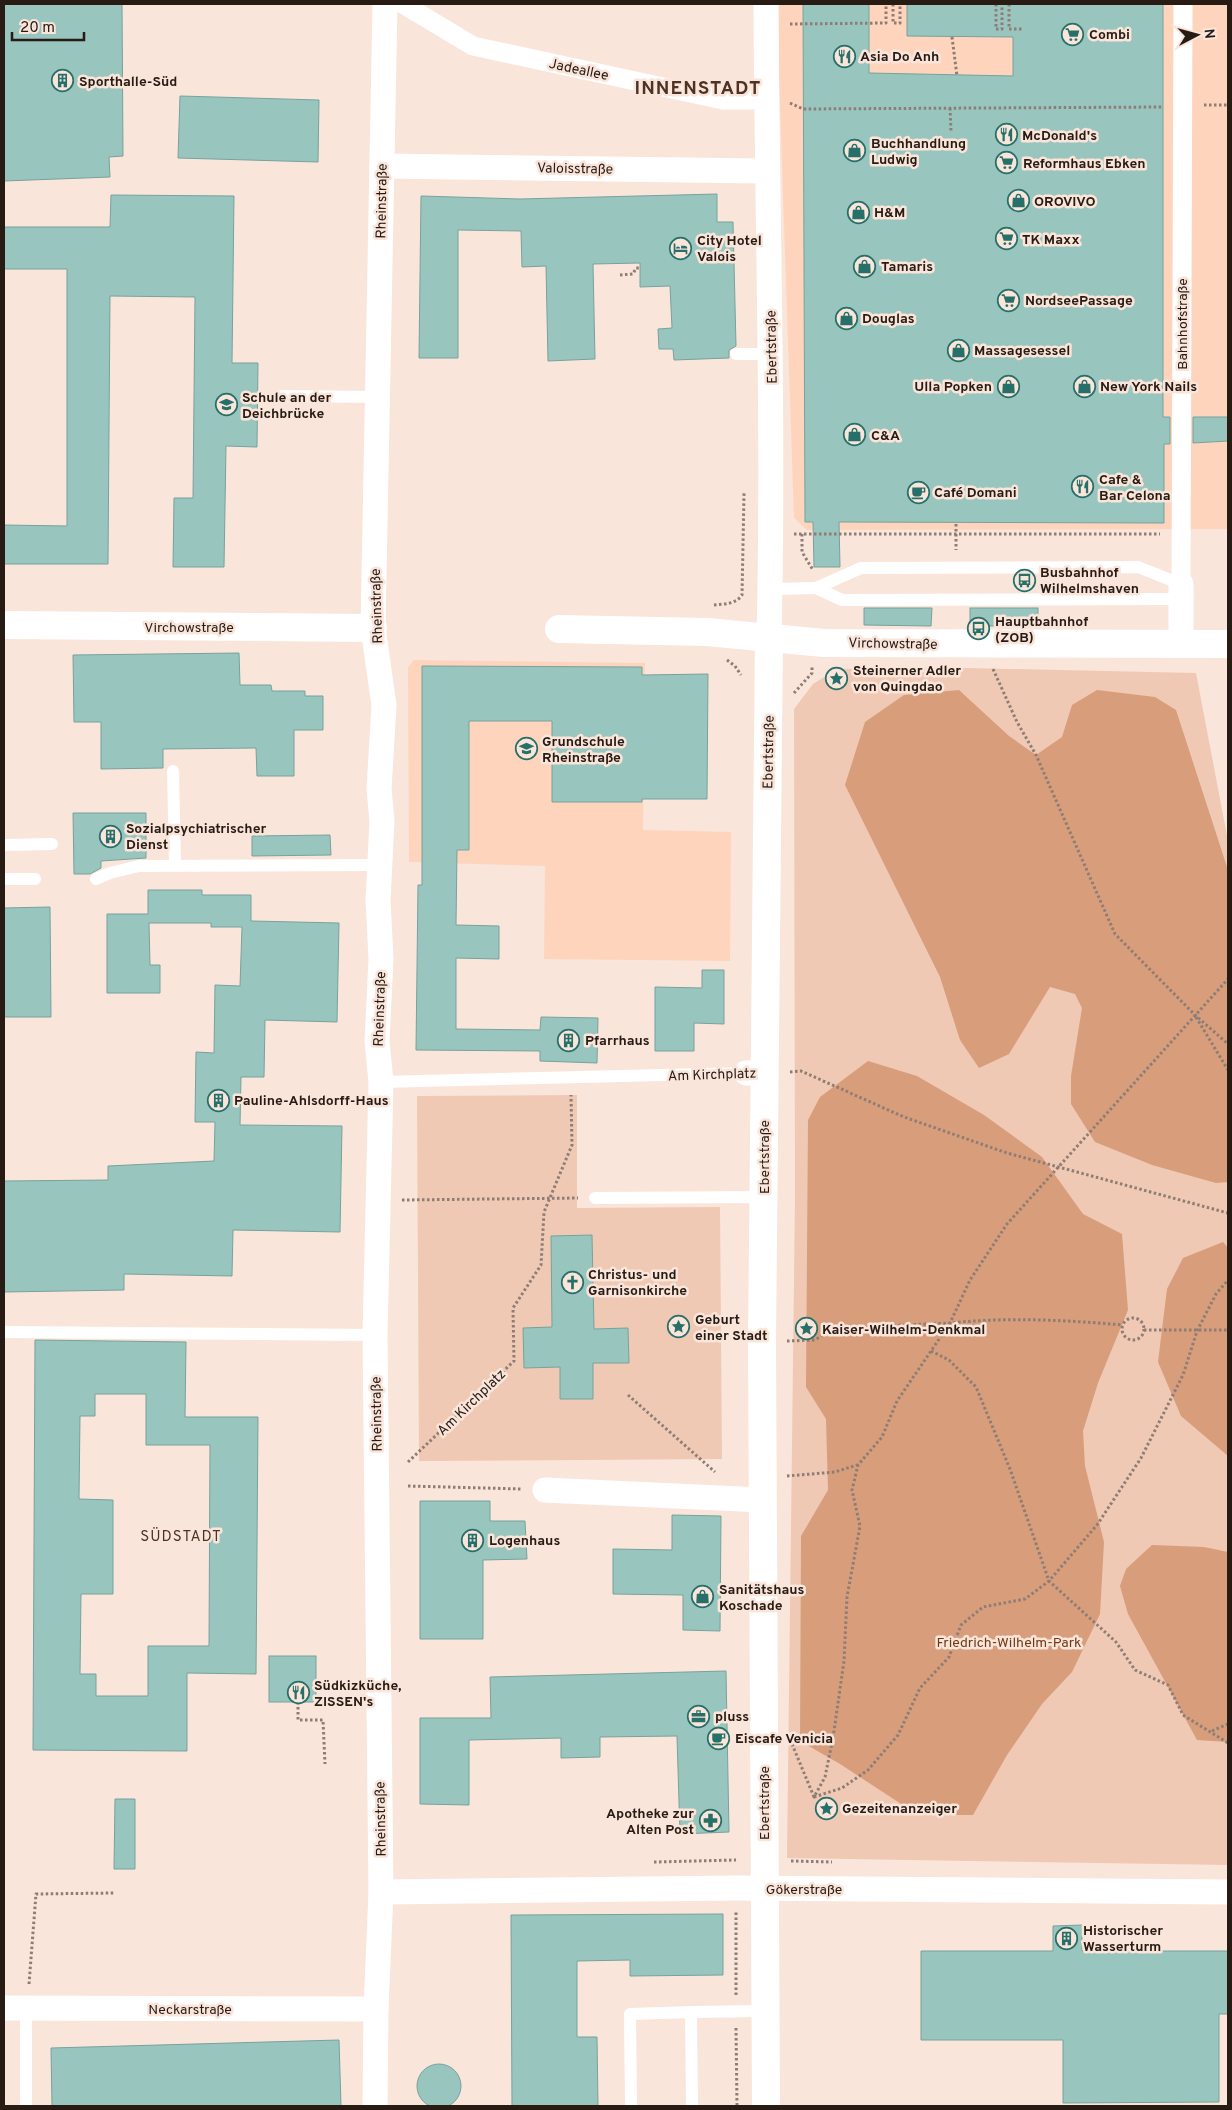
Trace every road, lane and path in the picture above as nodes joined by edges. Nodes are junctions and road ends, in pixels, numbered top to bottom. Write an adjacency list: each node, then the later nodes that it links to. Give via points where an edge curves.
1 (385, 4): 20 (street, Rheinstraße)
2 (402, 4): 15 (street, Jadeallee, via 473,46 723,100)
3 (766, 4): 15 (street, Ebertstraße)
4 (886, 4): 11 (path, via 886,23)
5 (893, 4): 6 (path, via 893,23 900,23)
6 (900, 4)
7 (996, 4): 8 (path, via 996,29 1002,29)
8 (1002, 4)
9 (1009, 4): 12 (path, via 1009,29)
10 (1183, 4): 16 (street, Bahnhofstraße)
11 (785, 24)
12 (1022, 29)
13 (952, 37): 14 (path)
14 (957, 76)
15 (767, 100): 18 (path, via 785,100 803,109); 21 (street, Ebertstraße)
16 (1184, 105): 17 (path); 18 (path); 30 (street, Bahnhofstraße)
17 (1228, 105)
18 (950, 108): 19 (path)
19 (951, 132)
20 (382, 166): 21 (street, Valoisstraße); 27 (street, Rheinstraße)
21 (767, 171): 25 (street, Ebertstraße)
22 (640, 268): 23 (path, via 636,268 633,274)
23 (620, 275)
24 (736, 354): 25 (lane)
25 (772, 354): 32 (street, Ebertstraße)
26 (281, 396): 27 (lane)
27 (377, 396): 35 (street, Rheinstraße)
28 (744, 484): 37 (path, via 742,595 733,602 707,606)
29 (802, 534): 30 (path)
30 (1181, 534): 33 (street, Bahnhofstraße)
31 (816, 588): 32 (lane); 33 (lane, via 842,600); 33 (lane, via 861,568 1138,567)
32 (770, 589): 38 (street, Ebertstraße)
33 (1181, 591): 40 (street, Bahnhofstraße)
34 (4, 625): 35 (street, Virchowstraße)
35 (373, 628): 46 (street, Rheinstraße, via 384,705 378,788 382,821)
36 (559, 629): 37 (street, Virchowstraße)
37 (707, 632): 38 (street, Virchowstraße)
38 (769, 638): 39 (street, Virchowstraße, via 813,642); 54 (street, Ebertstraße)
39 (991, 644): 40 (street, Virchowstraße); 51 (path, via 993,668 1036,755 1116,934)
40 (1181, 644): 41 (street, Virchowstraße)
41 (1228, 644)
42 (173, 770): 45 (lane)
43 (52, 844): 44 (lane)
44 (4, 846)
45 (175, 864): 46 (lane); 49 (lane, via 139,866)
46 (379, 865): 56 (street, Rheinstraße, via 381,959 376,1041)
47 (4, 879): 48 (lane)
48 (35, 879)
49 (96, 879)
50 (1228, 979): 51 (path)
51 (1195, 1014): 52 (path); 53 (path); 57 (path)
52 (1228, 1044)
53 (1228, 1070)
54 (765, 1073): 55 (lane, Am Kirchplatz); 57 (path, via 801,1071 904,1117); 58 (street, Ebertstraße)
55 (571, 1078): 56 (lane, Am Kirchplatz); 59 (path, Am Kirchplatz, via 572,1145)
56 (381, 1082): 70 (street, Rheinstraße)
57 (1058, 1167): 62 (path); 64 (path, via 1007,1224 970,1280)
58 (764, 1197): 60 (lane); 71 (street, Ebertstraße)
59 (550, 1198): 60 (path); 61 (path); 74 (path, Am Kirchplatz, via 544,1212 541,1265 513,1308 514,1361)
60 (595, 1198)
61 (411, 1200)
62 (1228, 1212)
63 (1228, 1280): 68 (path, via 1216,1294)
64 (950, 1323): 65 (path, via 1051,1319); 71 (path, via 834,1328 815,1340); 72 (path)
65 (1123, 1326): 66 (path, via 1128,1319 1135,1318); 66 (path, via 1124,1336 1130,1339 1140,1337)
66 (1144, 1330): 68 (path)
67 (1228, 1330): 68 (path)
68 (1198, 1331): 80 (path, via 1183,1375 1141,1458 1097,1525)
69 (4, 1332): 70 (lane)
70 (375, 1335): 89 (street, Rheinstraße)
71 (762, 1342): 78 (street, Ebertstraße)
72 (931, 1350): 75 (path, via 897,1401 882,1437); 80 (path, via 949,1360 976,1387 1010,1469)
73 (628, 1395): 76 (path)
74 (408, 1462)
75 (858, 1465): 78 (path); 87 (path, via 852,1490 860,1526 847,1598 844,1660 825,1777)
76 (716, 1473)
77 (408, 1486): 79 (path)
78 (762, 1489): 79 (street); 88 (street, Ebertstraße)
79 (545, 1490)
80 (1049, 1581): 83 (path, via 1116,1642 1135,1670 1168,1685 1183,1715); 87 (path, via 1025,1598 983,1606 961,1625 949,1657 920,1688 898,1735 868,1770 842,1788)
81 (298, 1702): 86 (path, via 298,1720 323,1720)
82 (1228, 1724): 83 (path)
83 (1212, 1731): 85 (path)
84 (788, 1736): 87 (path)
85 (1228, 1743)
86 (325, 1764)
87 (814, 1797)
88 (765, 1888): 89 (street, Gökerstraße); 90 (street, Gökerstraße); 94 (street, Ebertstraße)
89 (381, 1892): 93 (street, Rheinstraße)
90 (1228, 1892)
91 (115, 1893): 92 (path, via 36,1894)
92 (15, 2009): 93 (street, Neckarstraße); 96 (lane)
93 (376, 2009): 97 (street, Rheinstraße)
94 (766, 2011): 95 (lane); 100 (street, Ebertstraße)
95 (691, 2012): 98 (lane, via 630,2014); 99 (lane)
96 (26, 2106)
97 (375, 2106)
98 (631, 2106)
99 (692, 2106)
100 (766, 2106)

